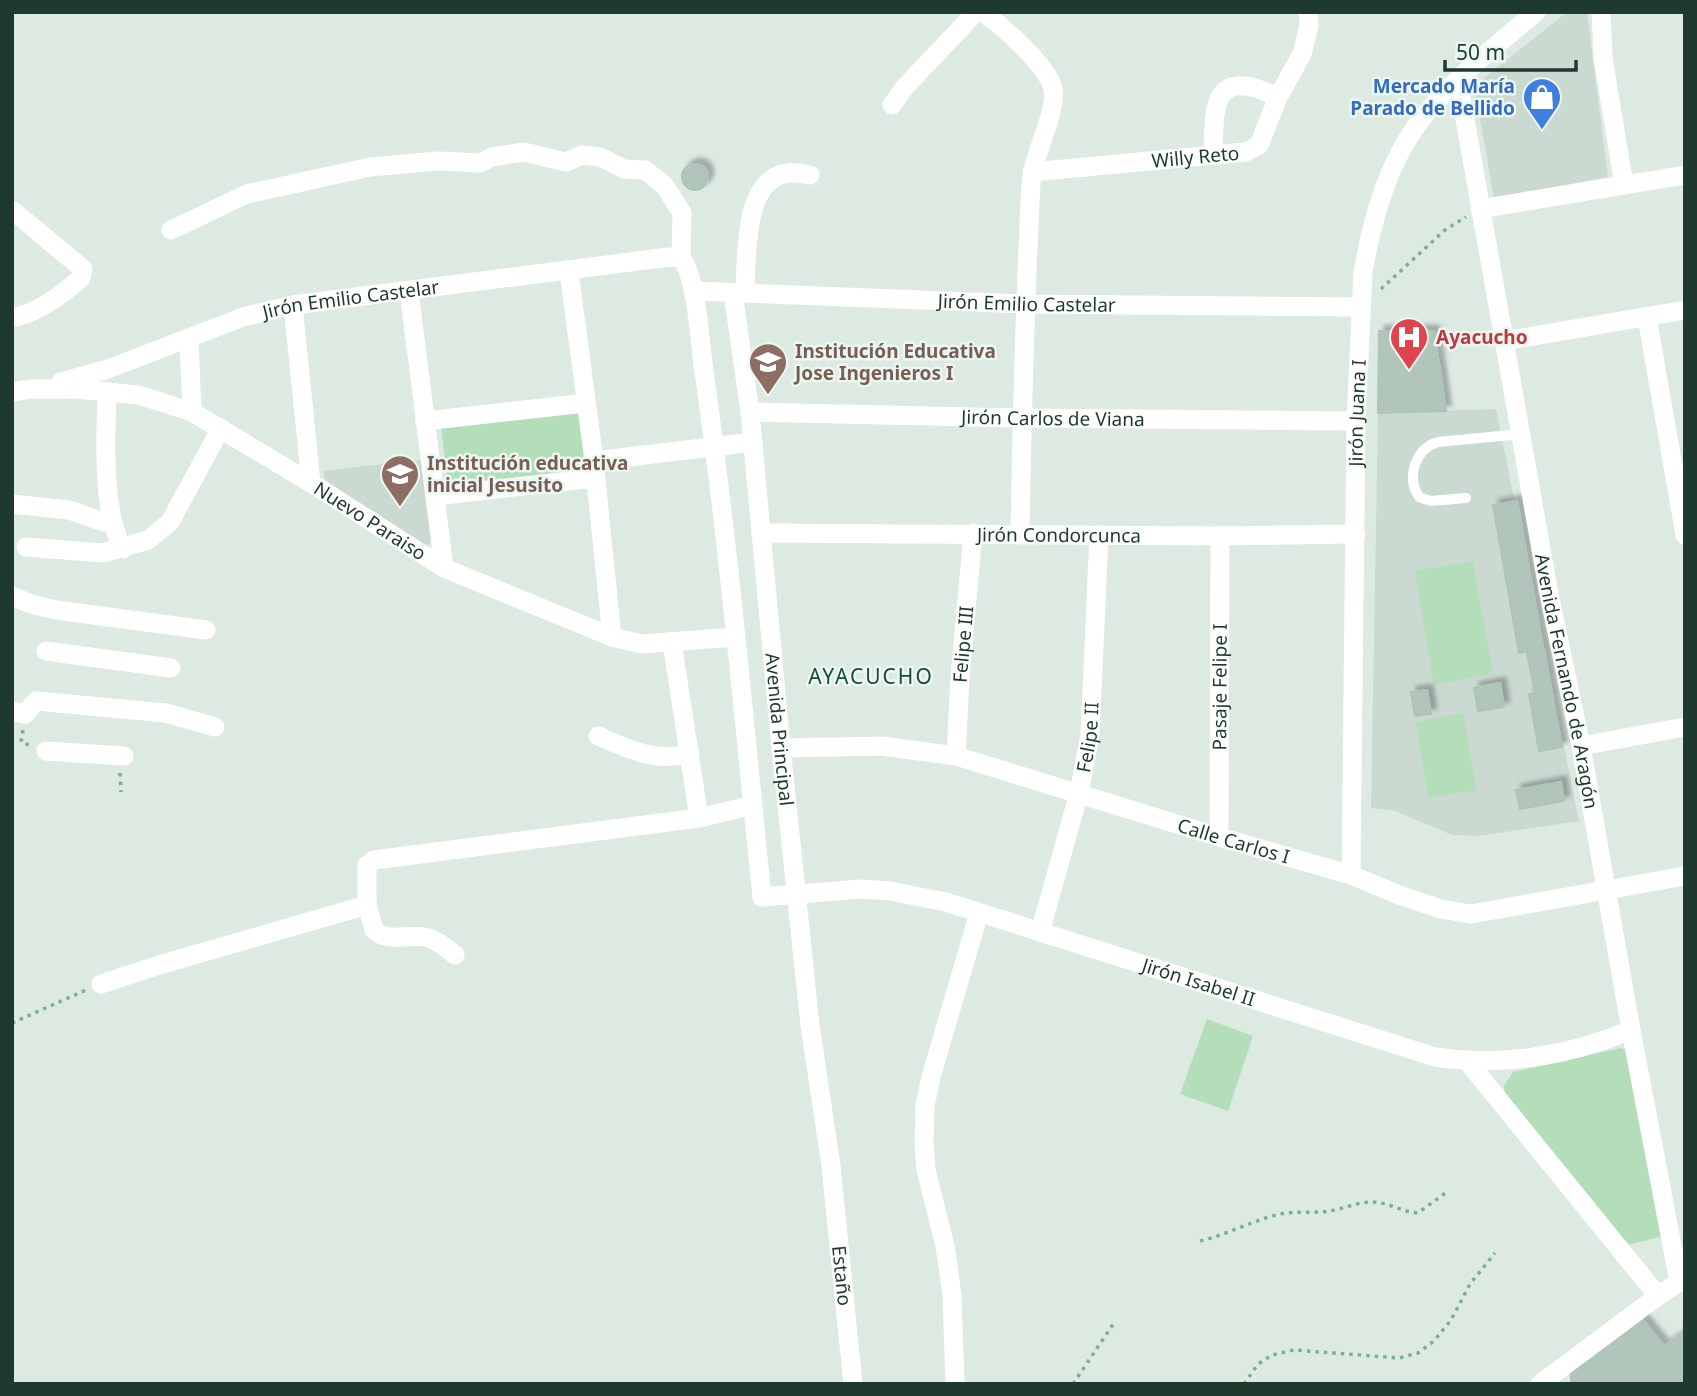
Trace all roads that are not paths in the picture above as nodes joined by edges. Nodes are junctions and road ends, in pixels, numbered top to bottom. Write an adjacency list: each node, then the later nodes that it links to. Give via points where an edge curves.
1 (976, 12): 8 (street)
2 (983, 12): 10 (street, via 1003,27 1052,85 1054,101)
3 (1308, 12): 7 (street, Willy Reto, via 1302,54)
4 (1536, 12): 6 (street, Jirón Juana I)
5 (1601, 12): 13 (street, via 1603,58)
6 (1458, 80): 14 (street, Avenida Fernando de Aragón); 24 (street, Jirón Juana I, via 1413,131 1384,188 1367,250)
7 (1278, 97): 9 (street, Willy Reto, via 1259,145 1246,152); 9 (street, via 1240,85 1219,95)
8 (892, 105)
9 (1213, 155): 10 (street, Willy Reto)
10 (1032, 172): 22 (street)
11 (810, 175): 21 (street, Avenida Principal, via 786,173 764,184 749,218)
12 (1685, 175): 13 (street)
13 (1624, 185): 14 (street)
14 (1480, 209): 29 (street, Avenida Fernando de Aragón)
15 (12, 210): 27 (street, via 83,269 83,274 55,300)
16 (171, 230): 17 (street, via 247,194 370,167 438,161 480,163 524,152 566,162 582,155 600,157 624,169 645,170 664,185 682,213)
17 (681, 258): 18 (street, Jirón Emilio Castelar); 19 (street, Avenida Principal)
18 (569, 271): 20 (street, Jirón Emilio Castelar); 32 (street)
19 (693, 291): 21 (street, Jirón Emilio Castelar); 41 (street, Avenida Principal)
20 (409, 292): 23 (street, Jirón Emilio Castelar); 36 (street)
21 (739, 293): 22 (street, Jirón Emilio Castelar); 34 (street, Avenida Principal)
22 (1025, 304): 24 (street, Jirón Emilio Castelar); 35 (street)
23 (293, 305): 28 (street, Jirón Emilio Castelar, via 243,317); 43 (street)
24 (1361, 307): 37 (street, Jirón Juana I)
25 (1685, 310): 26 (street)
26 (1647, 317): 29 (street); 52 (street)
27 (12, 318)
28 (189, 340): 30 (street, Jirón Emilio Castelar, via 108,369); 33 (street)
29 (1504, 341): 39 (street, Avenida Fernando de Aragón)
30 (22, 391): 31 (street, Nuevo Paraiso)
31 (107, 391): 33 (street, Nuevo Paraiso, via 139,395); 47 (street, via 106,458)
32 (586, 403): 36 (street); 42 (street)
33 (192, 412): 38 (street, Nuevo Paraiso)
34 (750, 412): 35 (street, Jirón Carlos de Viana); 40 (street, Avenida Principal)
35 (1022, 418): 37 (street, Jirón Carlos de Viana); 50 (street)
36 (425, 421): 44 (street)
37 (1356, 421): 51 (street, Jirón Juana I)
38 (221, 428): 43 (street, Nuevo Paraiso); 56 (street, via 170,522 148,540)
39 (1521, 434): 45 (lane, via 1438,442 1421,452 1414,466 1419,497 1431,501); 69 (street, Avenida Fernando de Aragón)
40 (752, 442): 41 (street); 48 (street, Avenida Principal)
41 (715, 447): 42 (street); 61 (street, Avenida Principal)
42 (594, 470): 44 (street); 60 (street)
43 (311, 483): 57 (street, Nuevo Paraiso)
44 (435, 496): 57 (street)
45 (1466, 498)
46 (12, 504): 47 (street, via 69,510)
47 (113, 526): 56 (street)
48 (761, 533): 49 (street, Jirón Condorcunca); 70 (street, Avenida Principal)
49 (973, 533): 50 (street, Jirón Condorcunca); 74 (street, Felipe III)
50 (1020, 534): 53 (street, Jirón Condorcunca)
51 (1356, 534): 54 (street, Jirón Condorcunca); 79 (street, Jirón Juana I)
52 (1685, 534)
53 (1099, 535): 54 (street, Jirón Condorcunca); 75 (street, Felipe II, via 1090,735)
54 (1220, 536): 78 (street, Pasaje Felipe I)
55 (26, 547): 56 (street, via 103,553)
56 (123, 549)
57 (444, 568): 60 (street, Nuevo Paraiso)
58 (12, 596): 59 (street, via 56,610)
59 (206, 630)
60 (612, 637): 62 (street, Nuevo Paraiso, via 642,644)
61 (734, 637): 62 (street, Nuevo Paraiso); 76 (street, Avenida Principal)
62 (672, 642): 72 (street)
63 (46, 651): 64 (street)
64 (171, 668)
65 (19, 713): 66 (street, via 36,701 166,713)
66 (215, 727)
67 (1685, 727): 69 (street)
68 (598, 736): 72 (street, via 644,755 672,758)
69 (1581, 746): 81 (street, Avenida Fernando de Aragón)
70 (781, 748): 74 (street, Calle Carlos I, via 882,747); 82 (street, Avenida Principal)
71 (46, 751): 73 (street)
72 (690, 754): 77 (street)
73 (124, 756)
74 (956, 756): 75 (street, Calle Carlos I)
75 (1079, 793): 78 (street, Calle Carlos I); 86 (street, Felipe II)
76 (753, 805): 77 (street); 83 (street, Avenida Principal)
77 (699, 818): 84 (street, via 374,860 366,874)
78 (1219, 837): 79 (street, Calle Carlos I)
79 (1351, 875): 81 (street, Calle Carlos I, via 1441,909 1471,914)
80 (1685, 876): 81 (street, Calle Carlos I)
81 (1608, 890): 89 (street, Avenida Fernando de Aragón)
82 (797, 895): 83 (street, Jirón Isabel II); 85 (street, Jirón Isabel II, via 890,891); 91 (street, Avenida Principal)
83 (762, 897)
84 (367, 905): 87 (street, via 378,934 426,937); 88 (street)
85 (979, 913): 86 (street, Jirón Isabel II); 95 (street, via 925,1107 926,1170 946,1246 952,1295)
86 (1040, 932): 90 (street, Jirón Isabel II, via 1435,1056)
87 (455, 955)
88 (101, 984)
89 (1631, 1030): 90 (street, Jirón Isabel II, via 1542,1056); 92 (street, Avenida Fernando de Aragón, via 1679,1282)
90 (1468, 1062): 92 (street)
91 (831, 1166): 94 (street, Estaño)
92 (1658, 1296): 93 (street)
93 (1562, 1376): 96 (street)
94 (853, 1384)
95 (955, 1384)
96 (1540, 1384)

